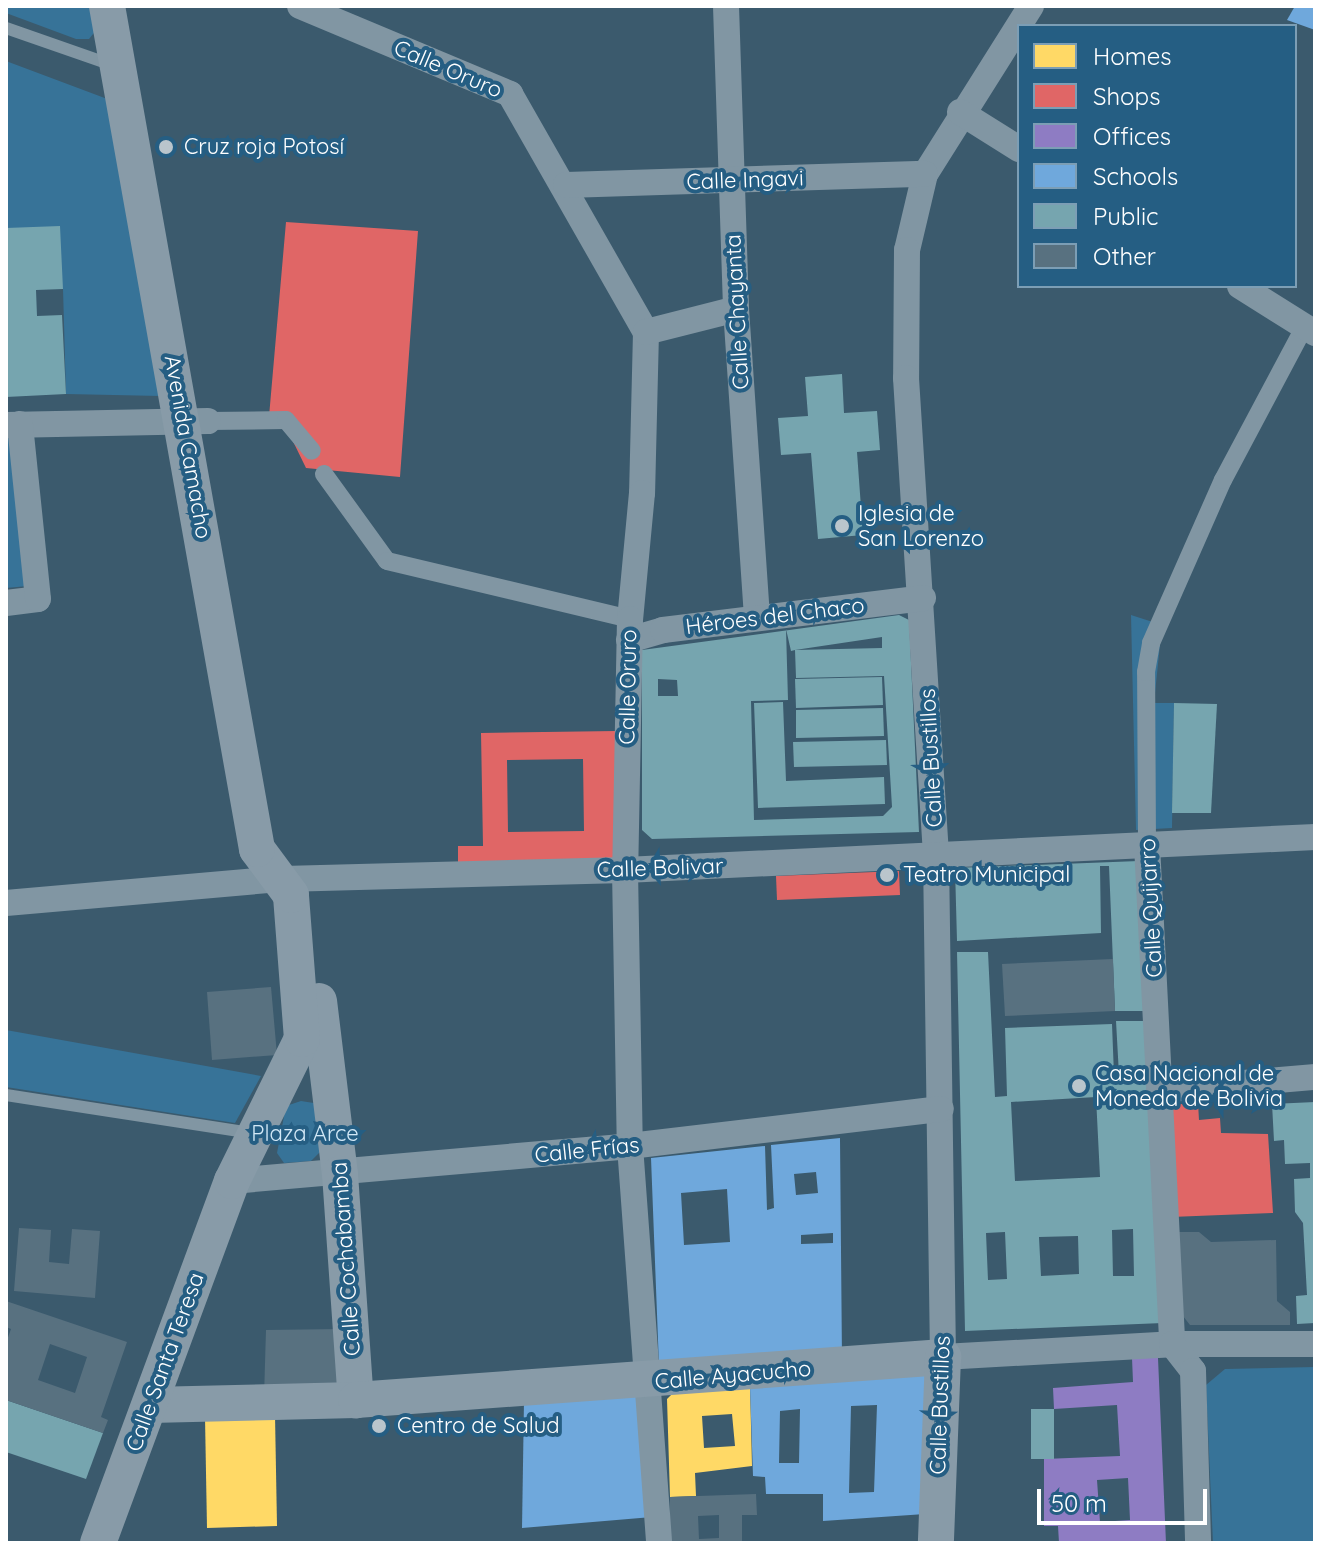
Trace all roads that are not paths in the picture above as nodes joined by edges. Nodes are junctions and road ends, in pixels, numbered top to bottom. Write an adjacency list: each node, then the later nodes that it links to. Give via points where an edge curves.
1 (107, 6): 9 (main road, Avenida Camacho)
2 (130, 6): 19 (main road, Avenida Camacho)
3 (300, 6): 14 (street, Calle Oruro, via 510,94)
4 (726, 6): 13 (street, Calle Chayanta)
5 (1031, 6): 6 (street, Calle Bustillos)
6 (1019, 24)
7 (1017, 27): 10 (street, Calle Bustillos)
8 (6, 28): 9 (lane)
9 (119, 68): 19 (main road, Avenida Camacho)
10 (960, 112): 11 (street); 12 (street, Calle Bustillos)
11 (1017, 148)
12 (925, 174): 13 (street, Calle Ingavi); 23 (street, Calle Bustillos, via 907,250 906,378)
13 (731, 181): 14 (street, Calle Ingavi); 16 (street, Calle Chayanta)
14 (566, 185): 18 (street, Calle Oruro)
15 (1244, 288): 17 (street)
16 (736, 309): 18 (street); 25 (street, Calle Chayanta)
17 (1312, 321): 28 (street, Calle Quijarro, via 1223,480 1151,643 1146,672)
18 (646, 332): 26 (street, Calle Oruro, via 642,493)
19 (196, 420): 20 (street); 21 (street, via 286,420); 31 (main road, Avenida Camacho, via 281,848)
20 (13, 425): 24 (street, via 38,599)
21 (312, 451)
22 (324, 474): 26 (street, via 387,561)
23 (923, 598): 25 (street, Héroes del Chaco); 29 (street, Calle Bustillos)
24 (6, 603)
25 (757, 617): 26 (street, Héroes del Chaco)
26 (629, 630): 30 (street, Calle Oruro)
27 (1315, 837): 28 (street, Calle Bolivar)
28 (1147, 845): 29 (street, Calle Bolivar); 36 (street, Calle Quijarro)
29 (936, 856): 30 (street, Calle Bolivar); 38 (street, Calle Bustillos)
30 (625, 870): 31 (street, Calle Bolivar); 40 (street, Calle Oruro)
31 (294, 879): 32 (street, Calle Bolivar); 33 (main road, via 302,1039); 34 (main road, Calle Cochabamba)
32 (6, 903)
33 (287, 1070): 34 (street); 39 (main road)
34 (328, 1073): 41 (main road, Calle Cochabamba)
35 (1315, 1077): 36 (street)
36 (1159, 1090): 43 (street, Calle Quijarro)
37 (6, 1095): 39 (lane)
38 (941, 1109): 40 (street, Calle Frías); 45 (street, Calle Bustillos)
39 (256, 1133): 42 (main road)
40 (630, 1146): 41 (street, Calle Frías); 46 (street, Calle Oruro)
41 (340, 1174): 42 (street, Calle Frías); 47 (main road, Calle Cochabamba)
42 (232, 1181): 48 (main road, Calle Santa Teresa)
43 (1172, 1344): 44 (street, Calle Ayacucho); 45 (street, Calle Ayacucho); 52 (street, Calle Quijarro, via 1193,1371)
44 (1315, 1344)
45 (943, 1357): 46 (main road, Calle Ayacucho); 51 (main road, Calle Bustillos)
46 (650, 1382): 47 (main road, Calle Ayacucho); 50 (street, Calle Oruro)
47 (356, 1400): 48 (main road, Calle Ayacucho)
48 (150, 1405): 49 (main road, Calle Santa Teresa)
49 (98, 1543)
50 (659, 1543)
51 (936, 1543)
52 (1198, 1543)

